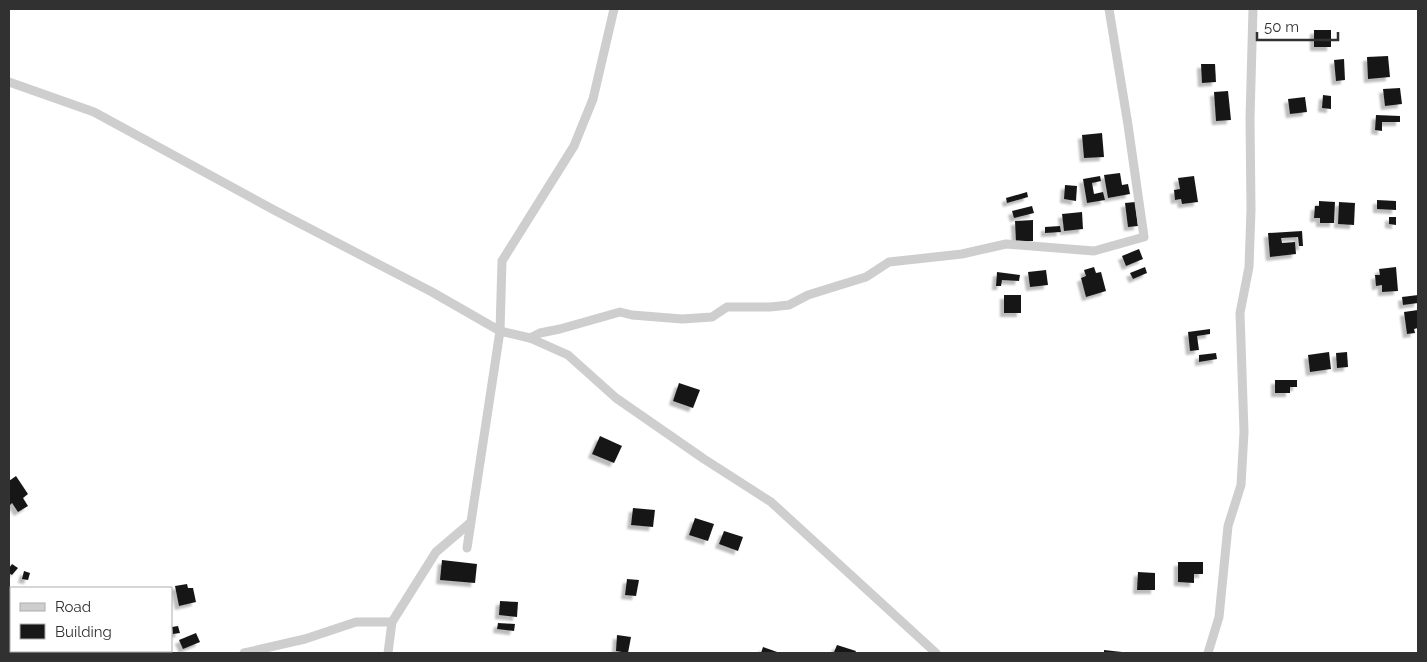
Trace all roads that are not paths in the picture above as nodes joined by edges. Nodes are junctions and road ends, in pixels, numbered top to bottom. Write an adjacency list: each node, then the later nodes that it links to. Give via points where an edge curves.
1 (614, 9): 5 (street, via 593,99 574,146 502,261)
2 (1109, 9): 6 (street, via 1144,238 1094,251 1006,244 962,254 889,262 866,277 789,305 727,306 712,317 682,319 620,312)
3 (1253, 9): 13 (street, via 1251,210 1248,267 1240,313 1244,432 1241,485 1228,526 1219,617)
4 (9, 82): 5 (street, via 94,112)
5 (500, 331): 6 (street); 7 (street)
6 (530, 338): 12 (street, via 568,355 623,402 771,502)
7 (470, 523): 8 (street); 9 (street, via 436,552)
8 (467, 548)
9 (392, 622): 10 (street, via 356,622 305,639); 11 (street)
10 (244, 653)
11 (388, 653)
12 (936, 653)
13 (1208, 653)

